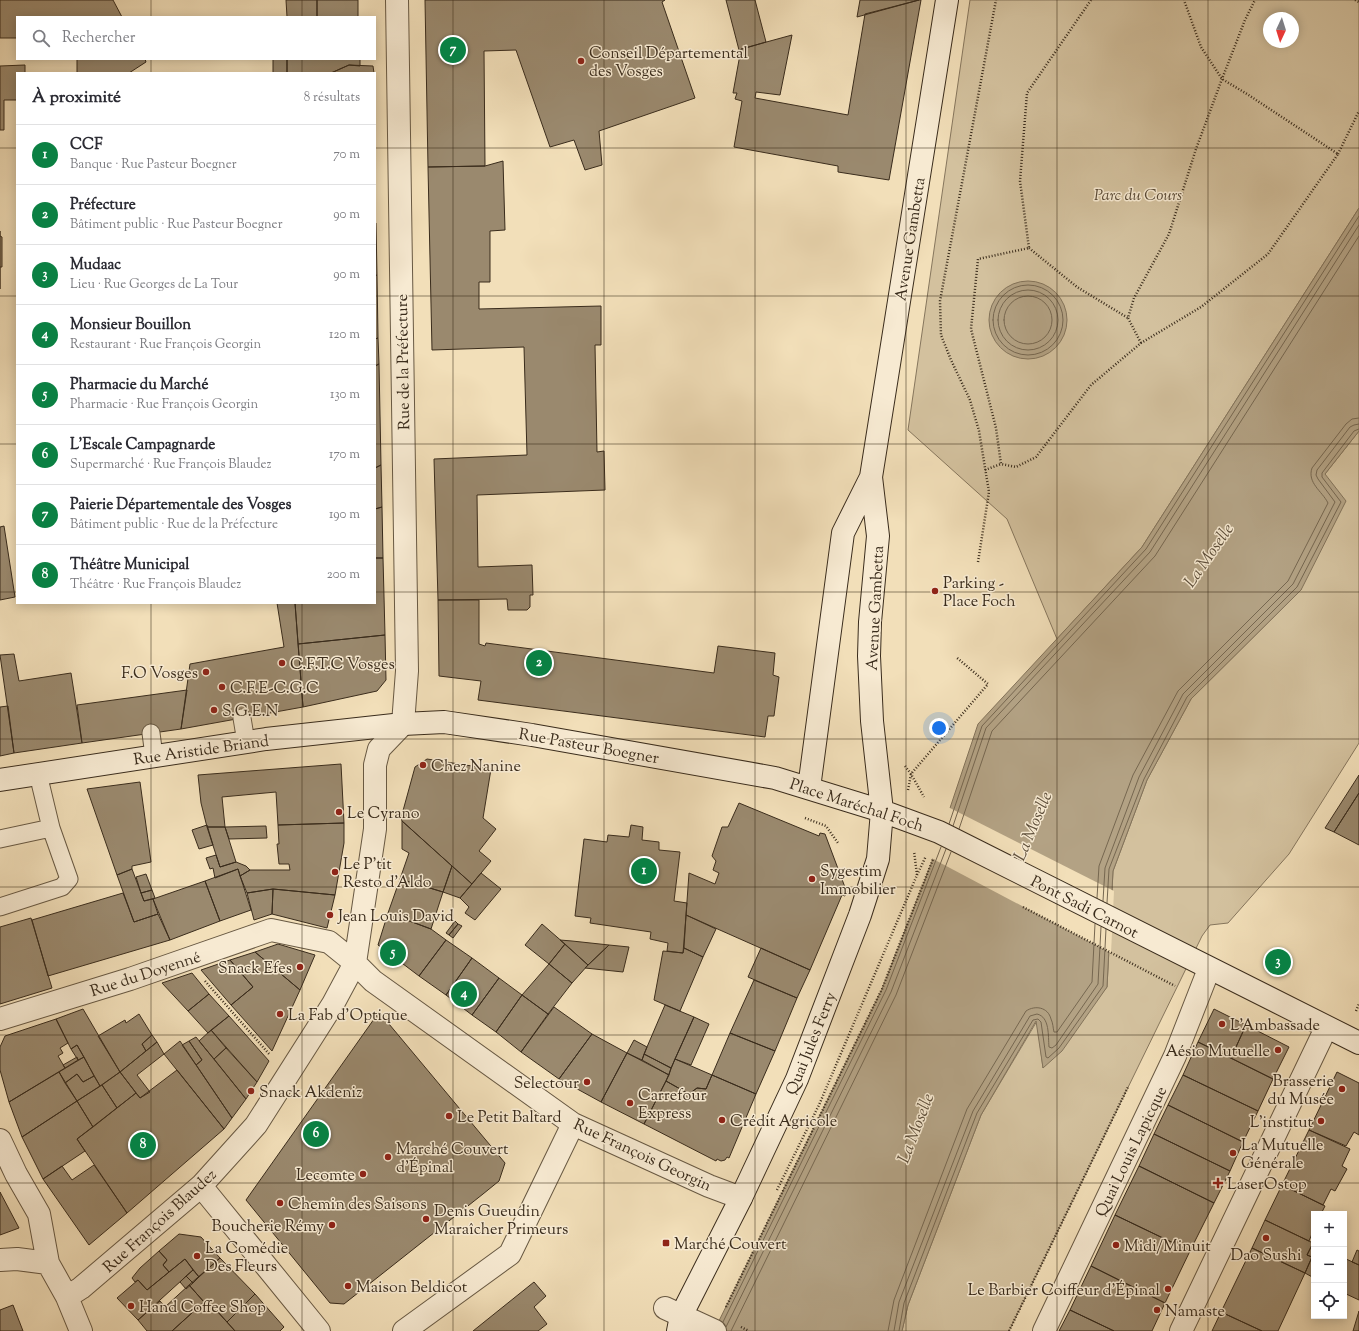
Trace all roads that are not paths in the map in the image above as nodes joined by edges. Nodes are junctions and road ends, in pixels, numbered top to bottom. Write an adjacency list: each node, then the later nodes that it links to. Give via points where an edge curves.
1 (397, 0): 5 (street, Rue de la Préfecture, via 407,671)
2 (947, 0): 3 (street, Avenue Gambetta)
3 (871, 477): 12 (street, Avenue Gambetta, via 843,533); 13 (street, Avenue Gambetta, via 878,536 869,656 872,721)
4 (242, 718): 7 (lane)
5 (403, 724): 7 (street, Rue Aristide Briand); 10 (street, Rue Pasteur Boegner, via 444,722); 18 (street, Rue François Blaudez, via 379,749 375,765 375,829)
6 (151, 733): 8 (lane)
7 (246, 742): 8 (street, Rue Aristide Briand)
8 (154, 756): 9 (street, Rue Aristide Briand)
9 (38, 774): 11 (street, Rue Aristide Briand); 14 (lane)
10 (775, 778): 12 (street, Place Maréchal Foch)
11 (0, 780)
12 (809, 788): 13 (street, Place Maréchal Foch)
13 (882, 811): 15 (street, Place Maréchal Foch); 26 (street, Quai Jules Ferry, via 878,859 860,915 797,1079)
14 (51, 828): 16 (lane); 17 (lane, via 69,879 62,887)
15 (939, 832): 19 (street, Pont Sadi Carnot)
16 (0, 839)
17 (0, 907)
18 (355, 963): 20 (street, Rue du Doyenné, via 329,942 271,930 130,979); 23 (street, Rue François Georgin, via 373,981); 25 (street, Rue François Blaudez, via 256,1125)
19 (1210, 968): 21 (street, Pont Sadi Carnot); 35 (street, Quai Louis Lapicque, via 1175,1056)
20 (0, 1019)
21 (1326, 1028): 22 (street, Pont Sadi Carnot); 36 (street)
22 (1359, 1043)
23 (573, 1124): 26 (street, Rue François Georgin); 33 (street, via 510,1254)
24 (0, 1140): 28 (street, via 39,1214)
25 (201, 1186): 29 (street, Rue François Blaudez, via 82,1288); 31 (street)
26 (741, 1198): 30 (street, Quai Jules Ferry)
27 (0, 1260): 28 (street)
28 (48, 1263): 29 (street)
29 (67, 1297): 32 (street)
30 (674, 1318): 34 (street)
31 (311, 1328)
32 (81, 1331)
33 (404, 1331)
34 (714, 1331)
35 (1044, 1331)
36 (1181, 1331)

